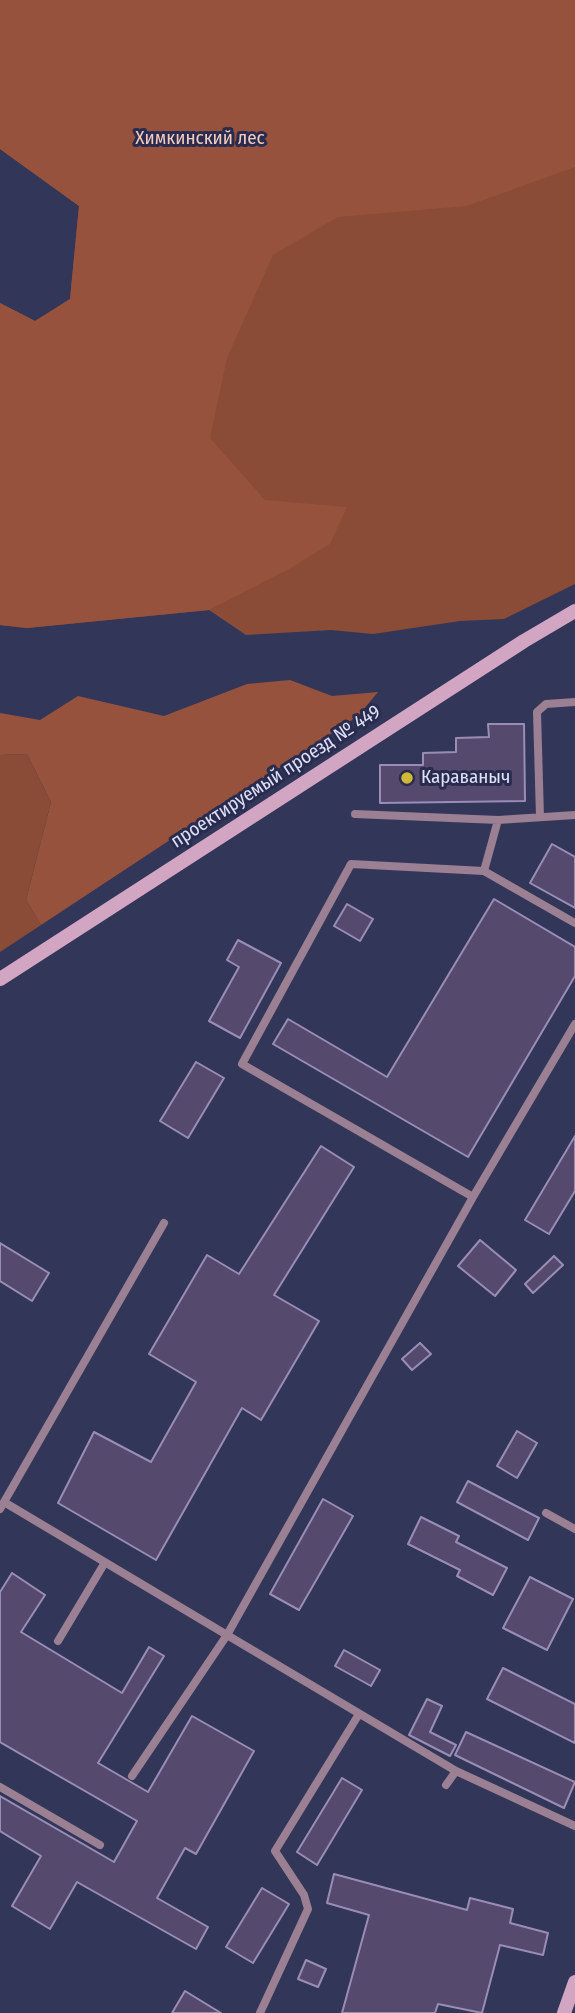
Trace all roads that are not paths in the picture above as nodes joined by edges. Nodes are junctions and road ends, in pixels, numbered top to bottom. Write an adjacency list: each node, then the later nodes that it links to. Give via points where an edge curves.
1 (575, 611): 9 (street, проектируемый проезд № 449)
2 (575, 702): 5 (lane, via 546,704 537,712)
3 (355, 814): 6 (lane)
4 (575, 815): 5 (lane)
5 (540, 817): 6 (lane)
6 (498, 820): 7 (lane)
7 (484, 871): 8 (lane); 11 (lane, via 351,864 242,1064)
8 (575, 923)
9 (0, 979)
10 (575, 1024): 11 (lane)
11 (473, 1198): 17 (lane)
12 (164, 1223): 13 (lane)
13 (2, 1506): 16 (lane)
14 (546, 1513): 15 (lane)
15 (575, 1529)
16 (104, 1564): 17 (lane); 18 (lane)
17 (227, 1635): 19 (lane); 21 (lane)
18 (58, 1641)
19 (359, 1714): 20 (lane); 27 (lane, via 275,1851 308,1909)
20 (456, 1771): 22 (lane); 24 (lane)
21 (132, 1776)
22 (446, 1785)
23 (0, 1787): 25 (lane)
24 (575, 1826)
25 (100, 1845)
26 (575, 1982): 28 (street)
27 (260, 2013)
28 (564, 2013)

